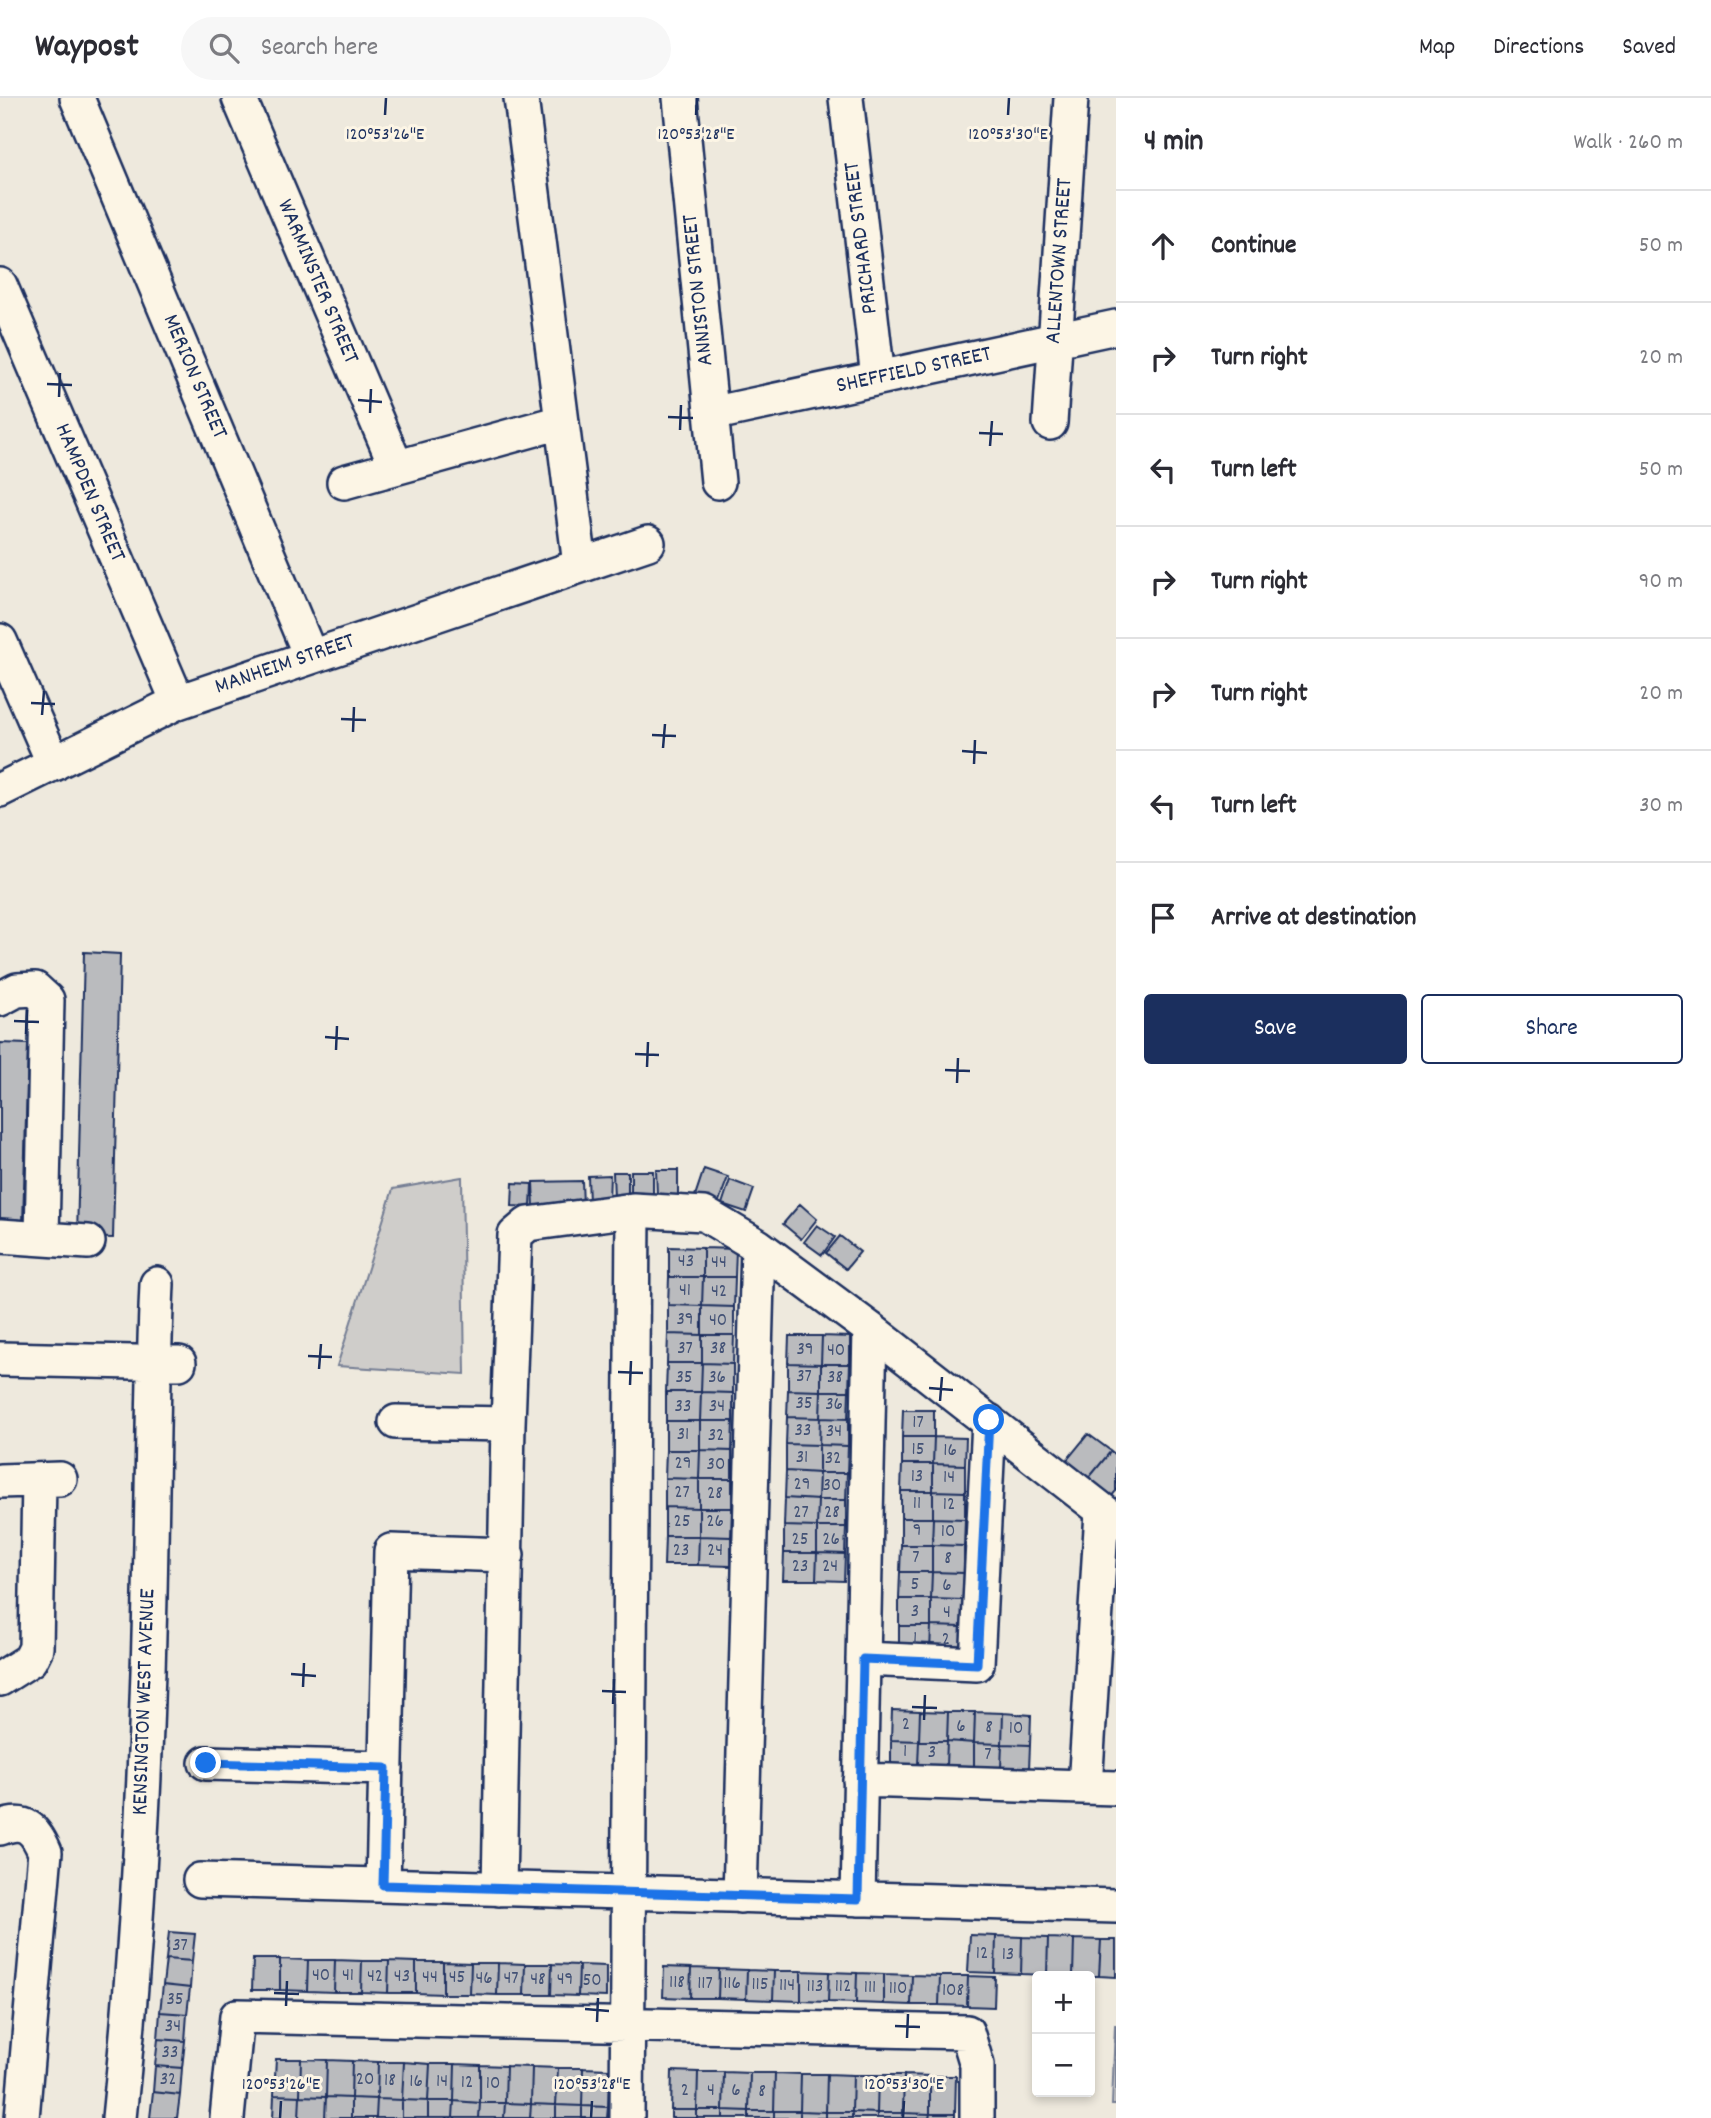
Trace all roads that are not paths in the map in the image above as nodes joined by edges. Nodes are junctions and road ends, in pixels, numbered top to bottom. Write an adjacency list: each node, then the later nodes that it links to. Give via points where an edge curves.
1 (78, 98): 20 (street, MERION STREET)
2 (239, 98): 14 (street, WARMINSTER STREET)
3 (521, 98): 12 (street)
4 (680, 98): 11 (street, ANNISTON STREET)
5 (846, 98): 10 (street, PRICHARD STREET)
6 (1070, 98): 9 (street, ALLENTOWN STREET)
7 (0, 285): 21 (street, HAMPDEN STREET)
8 (1116, 327): 9 (street, SHEFFIELD STREET)
9 (1054, 341): 10 (street, SHEFFIELD STREET); 13 (street, ALLENTOWN STREET)
10 (878, 378): 11 (street, SHEFFIELD STREET)
11 (711, 414): 16 (street, ANNISTON STREET)
12 (561, 422): 14 (street); 18 (street)
13 (1049, 423)
14 (396, 466): 15 (street)
15 (344, 482)
16 (718, 482)
17 (648, 542): 18 (street, MANHEIM STREET)
18 (580, 565): 20 (street, MANHEIM STREET)
19 (0, 641): 22 (street)
20 (310, 655): 21 (street, MANHEIM STREET)
21 (178, 702): 22 (street, MANHEIM STREET)
22 (54, 764): 23 (street, MANHEIM STREET)
23 (0, 790)
24 (0, 999): 27 (street, via 17,990 35,989 47,1000)
25 (633, 1210): 29 (street, via 704,1214); 36 (street, via 528,1224 515,1235); 50 (street)
26 (0, 1236): 27 (street)
27 (43, 1238): 28 (street)
28 (88, 1242)
29 (758, 1246): 31 (street); 51 (street)
30 (157, 1284): 33 (street, KENSINGTON WEST AVENUE)
31 (870, 1329): 34 (street); 40 (street)
32 (0, 1359): 33 (street)
33 (166, 1363): 56 (street, KENSINGTON WEST AVENUE, via 151,1545 134,1982)
34 (989, 1420): 38 (street); 40 (street, via 977,1664)
35 (396, 1422): 36 (street)
36 (508, 1424): 39 (street)
37 (0, 1481): 41 (street, via 50,1480 36,1648 30,1660)
38 (1109, 1517): 45 (street)
39 (507, 1555): 43 (street, via 391,1551); 49 (street)
40 (863, 1659): 44 (street)
41 (0, 1679)
42 (206, 1763): 43 (street)
43 (386, 1768): 48 (street)
44 (860, 1780): 45 (street); 52 (street)
45 (1101, 1787)
46 (0, 1828): 55 (street, via 26,1824 36,1832 45,1852)
47 (200, 1881): 48 (street)
48 (383, 1885): 49 (street)
49 (499, 1889): 50 (street)
50 (630, 1893): 51 (street); 54 (street)
51 (740, 1896): 52 (street)
52 (858, 1899): 53 (street)
53 (1116, 1906)
54 (629, 2023): 57 (street, via 237,2016); 58 (street); 59 (street, via 967,2032 977,2065)
55 (22, 2118)
56 (120, 2118)
57 (227, 2118)
58 (627, 2118)
59 (977, 2118)

